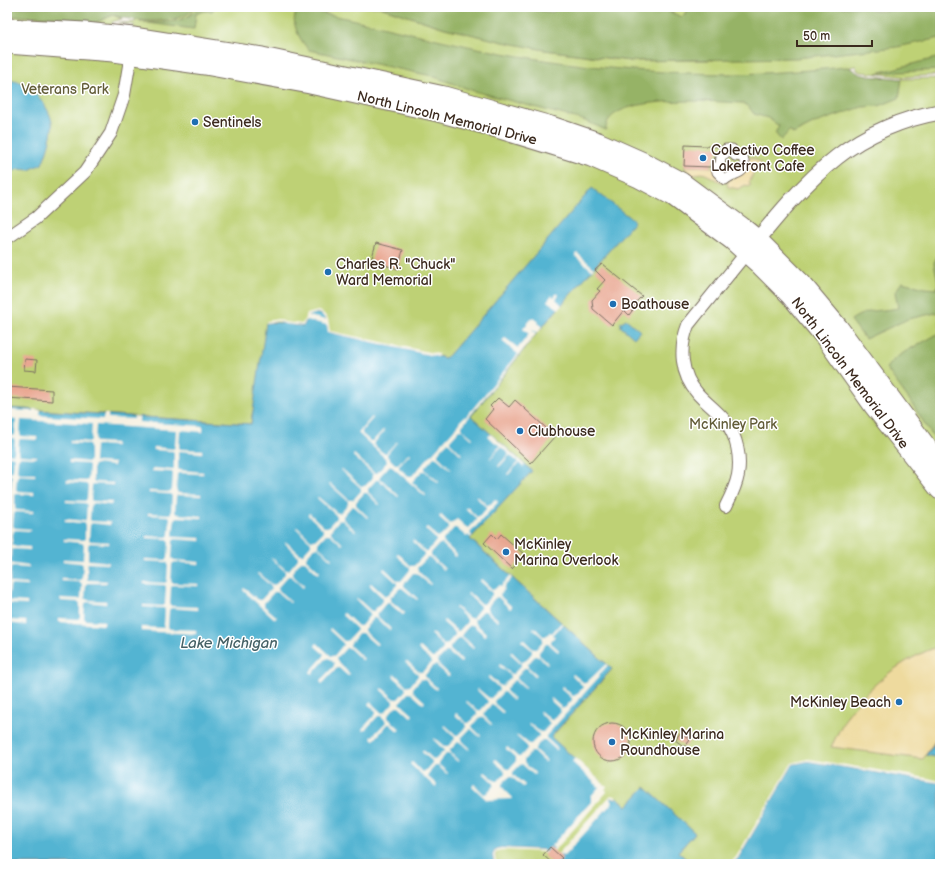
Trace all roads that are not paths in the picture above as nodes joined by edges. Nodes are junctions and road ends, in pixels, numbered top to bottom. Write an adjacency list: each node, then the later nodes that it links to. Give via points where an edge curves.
1 (7, 28): 3 (main road, North Lincoln Memorial Drive, via 85,32)
2 (7, 44): 3 (main road, North Lincoln Memorial Drive)
3 (132, 46): 5 (street, via 124,95 111,133 85,172 36,218); 6 (main road, North Lincoln Memorial Drive, via 256,56 444,96 551,126 600,143 675,179 742,226)
4 (940, 112): 6 (street, via 888,127 838,156 807,184)
5 (7, 238)
6 (752, 246): 7 (main road, North Lincoln Memorial Drive, via 802,284 838,327); 8 (main road, North Lincoln Memorial Drive, via 824,336 873,405); 9 (street, via 688,325 683,337 683,366 691,385 726,421 736,440 739,455 738,476)
7 (940, 465)
8 (940, 490)
9 (726, 506)

